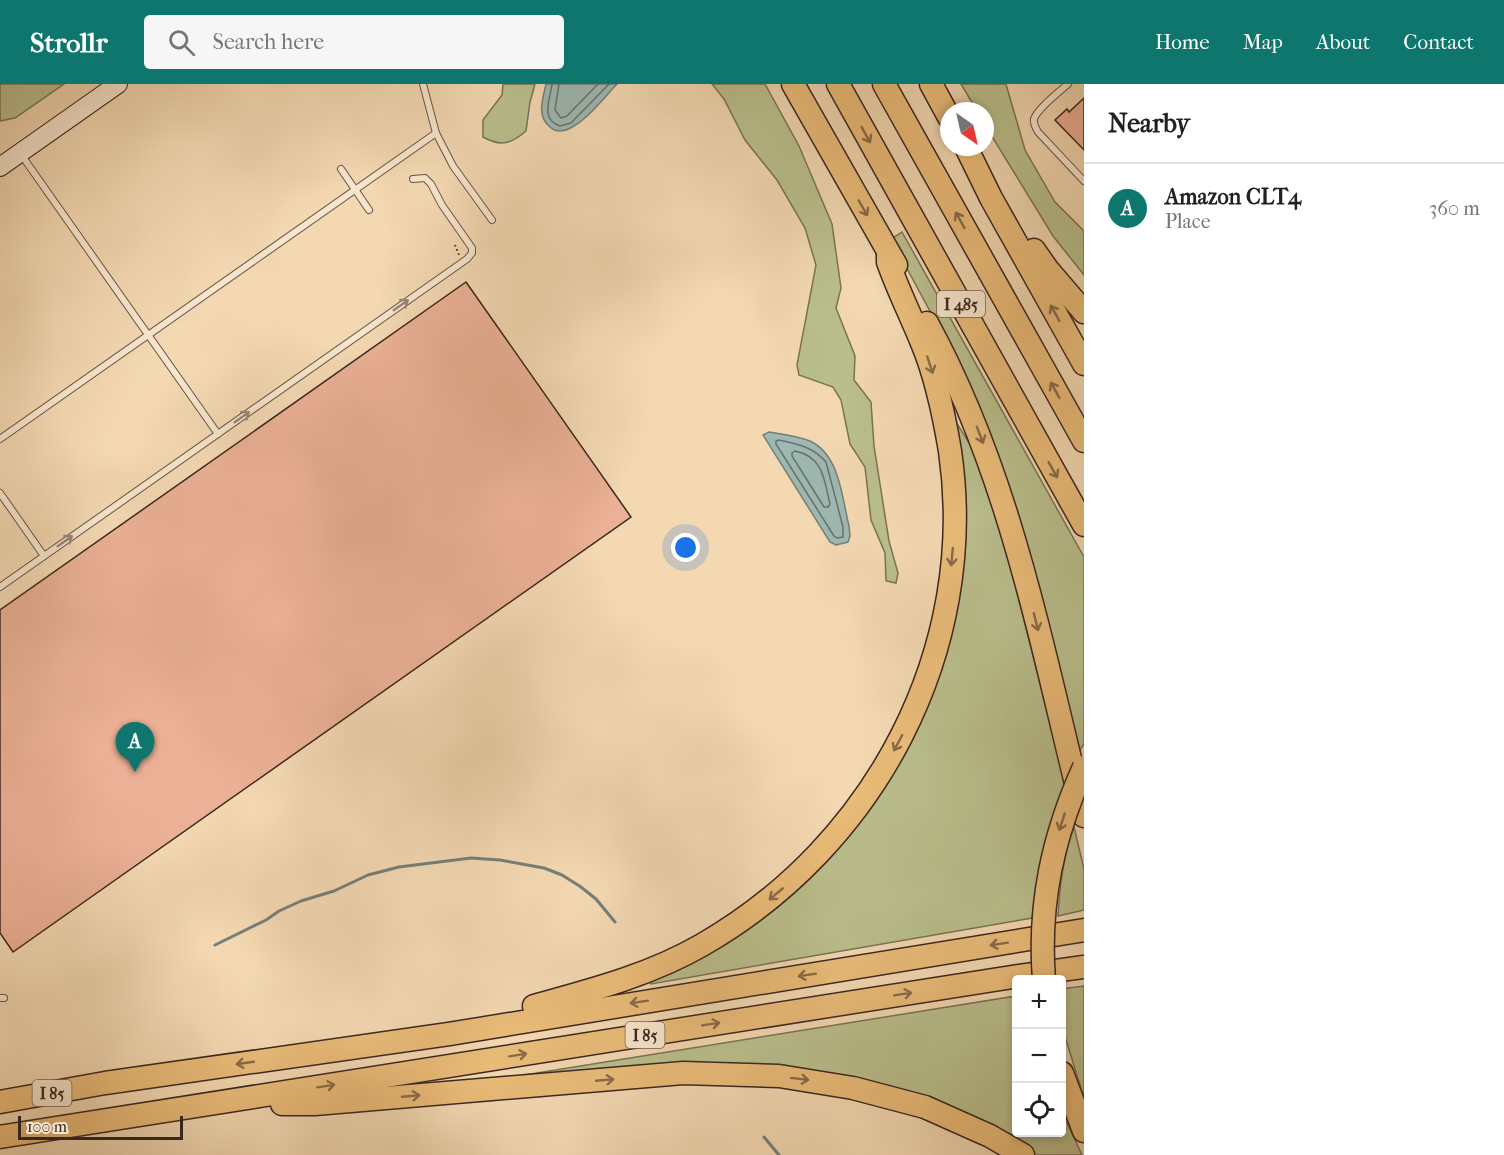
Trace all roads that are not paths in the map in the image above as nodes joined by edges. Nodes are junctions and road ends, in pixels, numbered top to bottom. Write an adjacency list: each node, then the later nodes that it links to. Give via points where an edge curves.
1 (118, 84): 10 (street)
2 (423, 84): 9 (lane)
3 (793, 84): 19 (highway, one-way to 19)
4 (838, 84): 27 (highway, I 485, one-way to 27)
5 (884, 84): 25 (highway, I 485, one-way to 5)
6 (931, 84): 8 (highway)
7 (1068, 84): 15 (lane, via 1039,111 1034,124)
8 (941, 102)
9 (436, 133): 16 (lane); 18 (lane, via 453,166)
10 (20, 153): 12 (street); 21 (lane)
11 (971, 156): 20 (highway, via 1048,270); 22 (highway, one-way to 11)
12 (0, 167)
13 (341, 170): 16 (lane)
14 (413, 179): 23 (lane, one-way to 14, via 472,253 431,184 425,178)
15 (1084, 181)
16 (355, 189): 17 (lane); 21 (lane)
17 (369, 210)
18 (492, 220)
19 (888, 252): 31 (highway, one-way to 31, via 947,361 996,477 1022,563); 35 (highway, one-way to 35, via 888,262 933,376 950,452 954,525 953,559 942,626 922,691 897,746 861,805 823,850 776,894 732,927 702,946 638,975)
20 (1084, 312)
21 (148, 335): 23 (lane); 24 (lane)
22 (1084, 364)
23 (218, 434): 28 (lane, one-way to 23)
24 (0, 439)
25 (1084, 441)
26 (0, 494): 28 (lane)
27 (1084, 525)
28 (44, 556): 29 (lane)
29 (0, 587)
30 (1084, 767): 34 (highway, one-way to 34, bridge, via 1052,855 1042,940)
31 (1084, 816)
32 (1081, 930): 35 (highway, I 85, one-way to 35)
33 (1084, 967): 38 (highway, I 85, one-way to 33)
34 (1044, 975)
35 (449, 1034): 37 (highway, I 85, one-way to 37, via 105,1083)
36 (1066, 1083): 39 (highway)
37 (0, 1102)
38 (206, 1105): 40 (highway, I 85); 41 (highway, one-way to 41, via 315,1104 683,1073 779,1076 853,1088 924,1107 981,1131)
39 (1084, 1131)
40 (0, 1137)
41 (1023, 1155)

